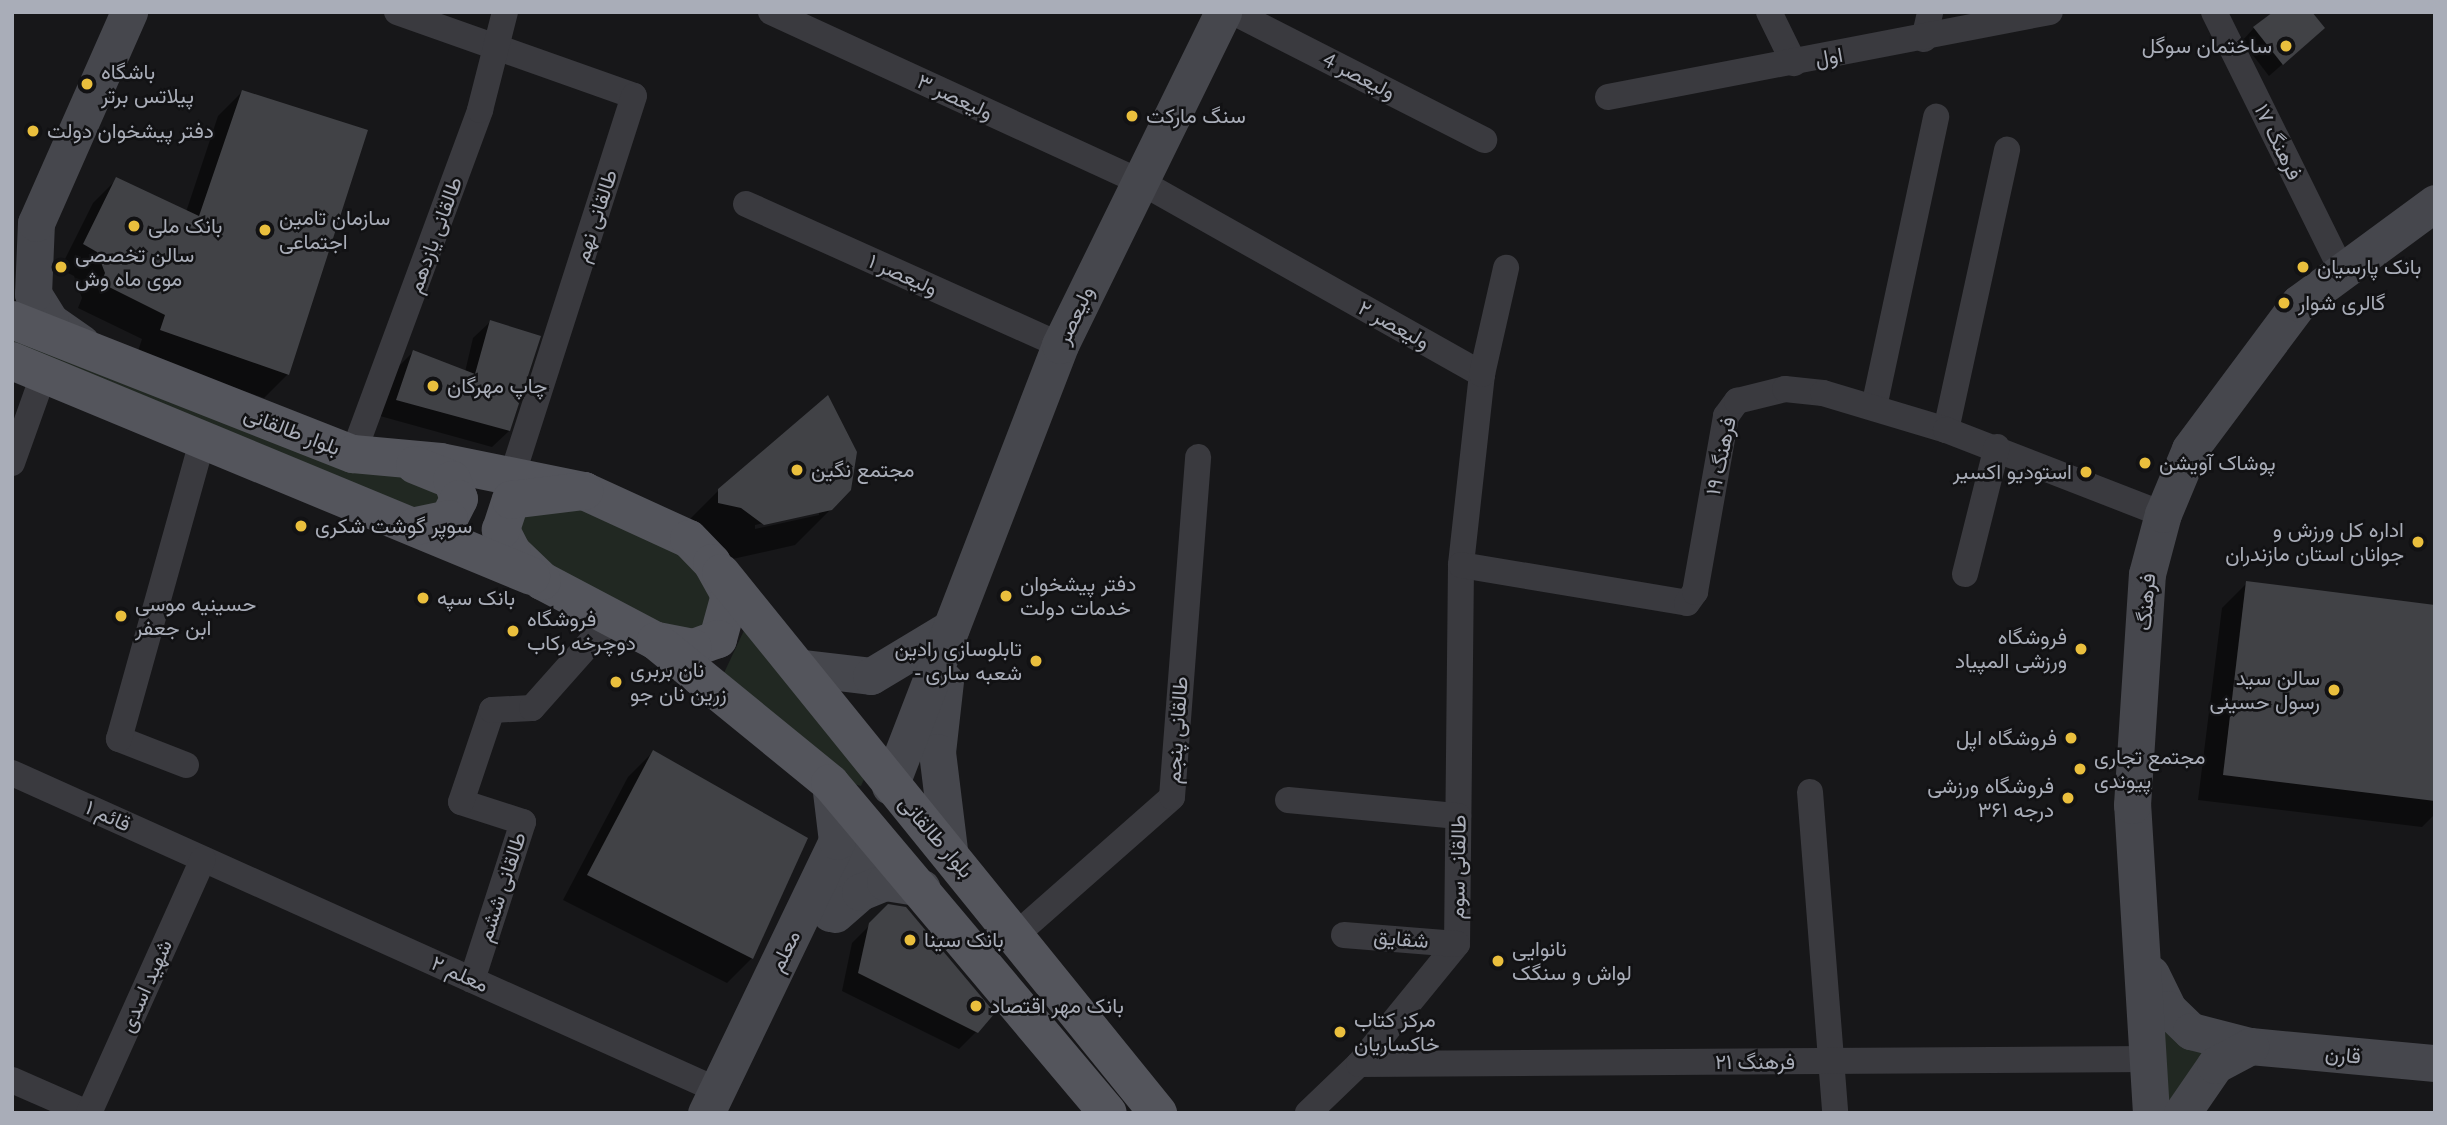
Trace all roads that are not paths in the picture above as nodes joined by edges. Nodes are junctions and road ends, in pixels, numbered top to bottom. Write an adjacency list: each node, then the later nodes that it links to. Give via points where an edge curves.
1 (128, 12): 21 (main road)
2 (397, 12): 12 (street)
3 (505, 12): 12 (street, طالقانی یازدهم)
4 (771, 12): 18 (street, ولیعصر ٣)
5 (1223, 12): 18 (main road, ولیعصر)
6 (1233, 12): 16 (street, ولیعصر 4)
7 (1769, 12): 13 (street)
8 (1930, 12): 11 (street)
9 (2049, 12): 11 (street, اول)
10 (2214, 12): 23 (street, فرهنگ ۱۷)
11 (1924, 40): 13 (street, اول)
12 (498, 45): 33 (street, طالقانی یازدهم, via 446,209); 37 (street, طالقانی نهم, via 634,96)
13 (1794, 63): 14 (street, اول)
14 (1608, 97)
15 (1936, 117): 29 (street)
16 (1484, 140)
17 (2007, 150): 30 (street)
18 (1139, 181): 25 (main road, ولیعصر); 28 (street, ولیعصر ٢)
19 (2435, 203): 23 (main road, فرهنگ)
20 (746, 204): 25 (street, ولیعصر ١)
21 (24, 235): 26 (main road, via 33,294 50,321)
22 (1506, 268): 28 (street)
23 (2342, 271): 39 (main road, فرهنگ, via 2300,303 2190,449)
24 (12, 320): 26 (main road, بلوار طالقانی)
25 (1060, 345): 46 (main road, ولیعصر)
26 (96, 354): 33 (main road, بلوار طالقانی)
27 (28, 367): 31 (main road, بلوار طالقانی); 36 (street)
28 (1482, 374): 42 (street)
29 (1874, 407): 30 (street, فرهنگ ۱۹); 42 (street, فرهنگ ۱۹, via 1785,389 1737,401 1726,416 1695,592 1687,603)
30 (1947, 430): 32 (street, فرهنگ ۱۹)
31 (203, 438): 40 (main road, بلوار طالقانی); 49 (street, via 119,739)
32 (1997, 447): 39 (street, فرهنگ ۱۹); 43 (street)
33 (353, 454): 35 (main road, بلوار طالقانی)
34 (1198, 457): 61 (street, طالقانی پنجم, via 1172,797)
35 (407, 461): 37 (main road, بلوار طالقانی); 40 (main road, via 452,480 459,499 449,519)
36 (12, 463)
37 (513, 474): 38 (main road, بلوار طالقانی)
38 (584, 491): 41 (main road, بلوار طالقانی, via 689,539); 44 (main road, via 511,500 502,513 501,530 512,552)
39 (2163, 514): 64 (main road, فرهنگ, via 2147,574 2132,805)
40 (416, 526): 44 (main road, بلوار طالقانی)
41 (712, 563): 47 (main road, via 730,595 718,639 693,648); 48 (main road, بلوار طالقانی)
42 (1461, 565): 55 (street, طالقانی سوم)
43 (1965, 574)
44 (542, 581): 45 (main road)
45 (611, 619): 47 (main road); 65 (street, طالقانی ششم, via 533,708 492,710 461,803 523,822)
46 (951, 628): 48 (main road, via 871,676); 52 (main road, ولیعصر); 57 (main road, via 937,752)
47 (656, 641): 51 (main road)
48 (804, 668): 52 (main road, بلوار طالقانی)
49 (186, 765)
50 (12, 773): 58 (street, قائم ١)
51 (830, 783): 56 (main road); 72 (main road, معلم, via 837,841)
52 (891, 786): 56 (main road); 57 (main road, بلوار طالقانی)
53 (1810, 792): 68 (street)
54 (1288, 800): 55 (street)
55 (1458, 816): 63 (street, طالقانی سوم)
56 (872, 834): 59 (main road); 60 (main road, معلم)
57 (949, 850): 61 (main road, بلوار طالقانی)
58 (203, 859): 65 (street, معلم ٢); 73 (street, شهید اسدی)
59 (922, 888): 60 (main road, via 880,884 854,896); 74 (main road)
60 (822, 928): 72 (main road, معلم)
61 (1018, 933): 75 (main road, بلوار طالقانی)
62 (1345, 935): 63 (street, شقایق)
63 (1457, 944): 70 (street, طالقانی سوم)
64 (2144, 960): 66 (main road, قارن, via 2168,1009 2191,1031); 67 (main road, فرهنگ)
65 (471, 980): 72 (street, معلم ٢)
66 (2250, 1046): 69 (main road, قارن); 79 (main road, via 2216,1065)
67 (2150, 1059): 68 (street, فرهنگ ۲۱); 78 (main road, فرهنگ)
68 (1833, 1061): 70 (street, فرهنگ ۲۱); 77 (street)
69 (2435, 1063)
70 (1359, 1064): 76 (street, طالقانی سوم)
71 (12, 1080): 73 (street)
72 (719, 1105)
73 (88, 1113)
74 (1108, 1113)
75 (1158, 1113)
76 (1308, 1113)
77 (1835, 1113)
78 (2151, 1113)
79 (2182, 1113)

